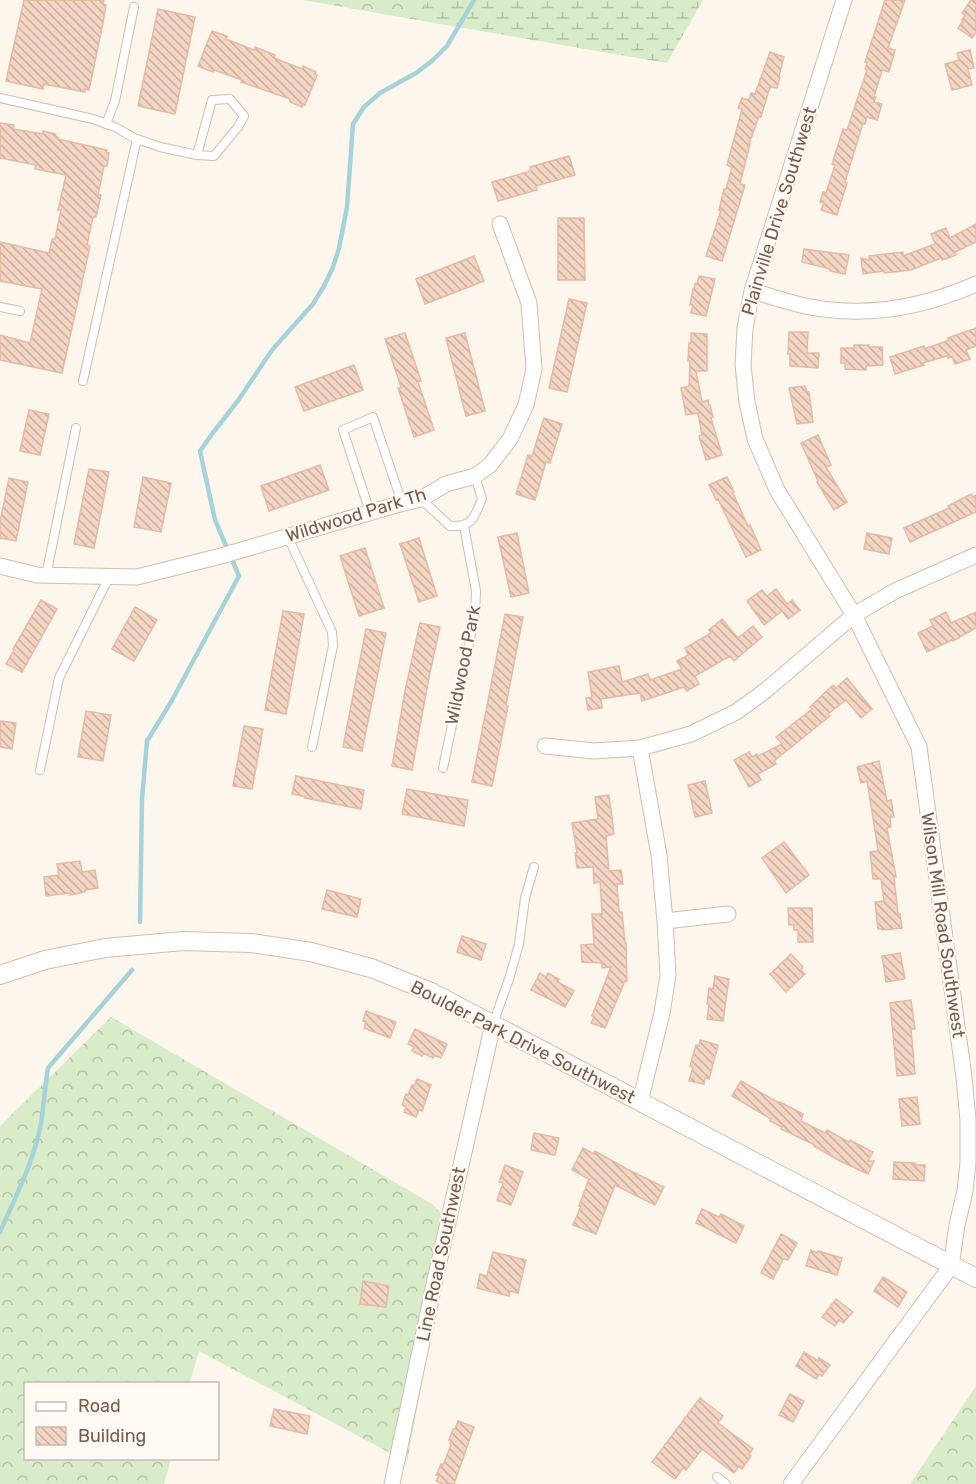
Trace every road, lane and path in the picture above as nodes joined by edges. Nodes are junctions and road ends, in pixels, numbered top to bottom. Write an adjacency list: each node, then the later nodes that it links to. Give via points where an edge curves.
1 (844, 0): 9 (street, Plainville Drive Southwest)
2 (134, 7): 4 (lane, via 115,101)
3 (0, 98): 4 (lane)
4 (106, 124): 5 (lane)
5 (137, 138): 6 (lane); 12 (lane)
6 (197, 155): 6 (lane, via 214,156 238,127 244,116 230,99 212,100)
7 (500, 224): 14 (street, Wildwood Park Th, via 529,303 534,369 526,405 510,439 490,465)
8 (976, 284): 9 (street, via 912,306 874,311 805,306)
9 (752, 291): 24 (street, Plainville Drive Southwest, via 743,365 755,439 777,490)
10 (0, 307): 11 (lane)
11 (20, 311)
12 (84, 381)
13 (76, 428): 22 (lane)
14 (475, 476): 15 (street, Wildwood Park Th, via 446,484); 18 (lane, via 482,499 474,519)
15 (421, 499): 16 (street, Wildwood Park Th); 18 (lane, via 450,526)
16 (402, 503): 17 (street, Wildwood Park Th); 17 (lane, via 373,417 343,430)
17 (370, 512): 19 (street, Wildwood Park Th)
18 (464, 526): 28 (lane, Wildwood Park, via 476,591 475,615)
19 (288, 537): 23 (street, Wildwood Park Th, via 136,577); 26 (lane, via 332,632 333,646)
20 (976, 555): 24 (street, via 895,591)
21 (0, 566): 22 (street, Wildwood Park Th)
22 (46, 576): 23 (street, Wildwood Park Th)
23 (109, 577): 29 (lane, via 59,678)
24 (854, 615): 27 (street, via 736,712 691,734); 36 (street, Wilson Mill Road Southwest, via 919,747 968,1120 965,1191)
25 (544, 746): 27 (street, via 594,751)
26 (312, 747)
27 (640, 748): 32 (street, via 659,855)
28 (443, 768)
29 (40, 770)
30 (534, 867): 34 (lane, via 519,944)
31 (728, 914): 32 (street)
32 (665, 921): 35 (street, via 668,975)
33 (0, 975): 34 (street, Boulder Park Drive Southwest, via 45,960 105,948 183,941 251,943 312,952 370,968 431,992)
34 (493, 1024): 35 (street, Boulder Park Drive Southwest); 39 (street, Line Road Southwest)
35 (639, 1102): 36 (street, Boulder Park Drive Southwest)
36 (951, 1266): 37 (street, Boulder Park Drive Southwest); 41 (street, Wilson Mill Road Southwest)
37 (976, 1278)
38 (717, 1477): 40 (lane)
39 (392, 1484)
40 (726, 1484)
41 (791, 1484)

